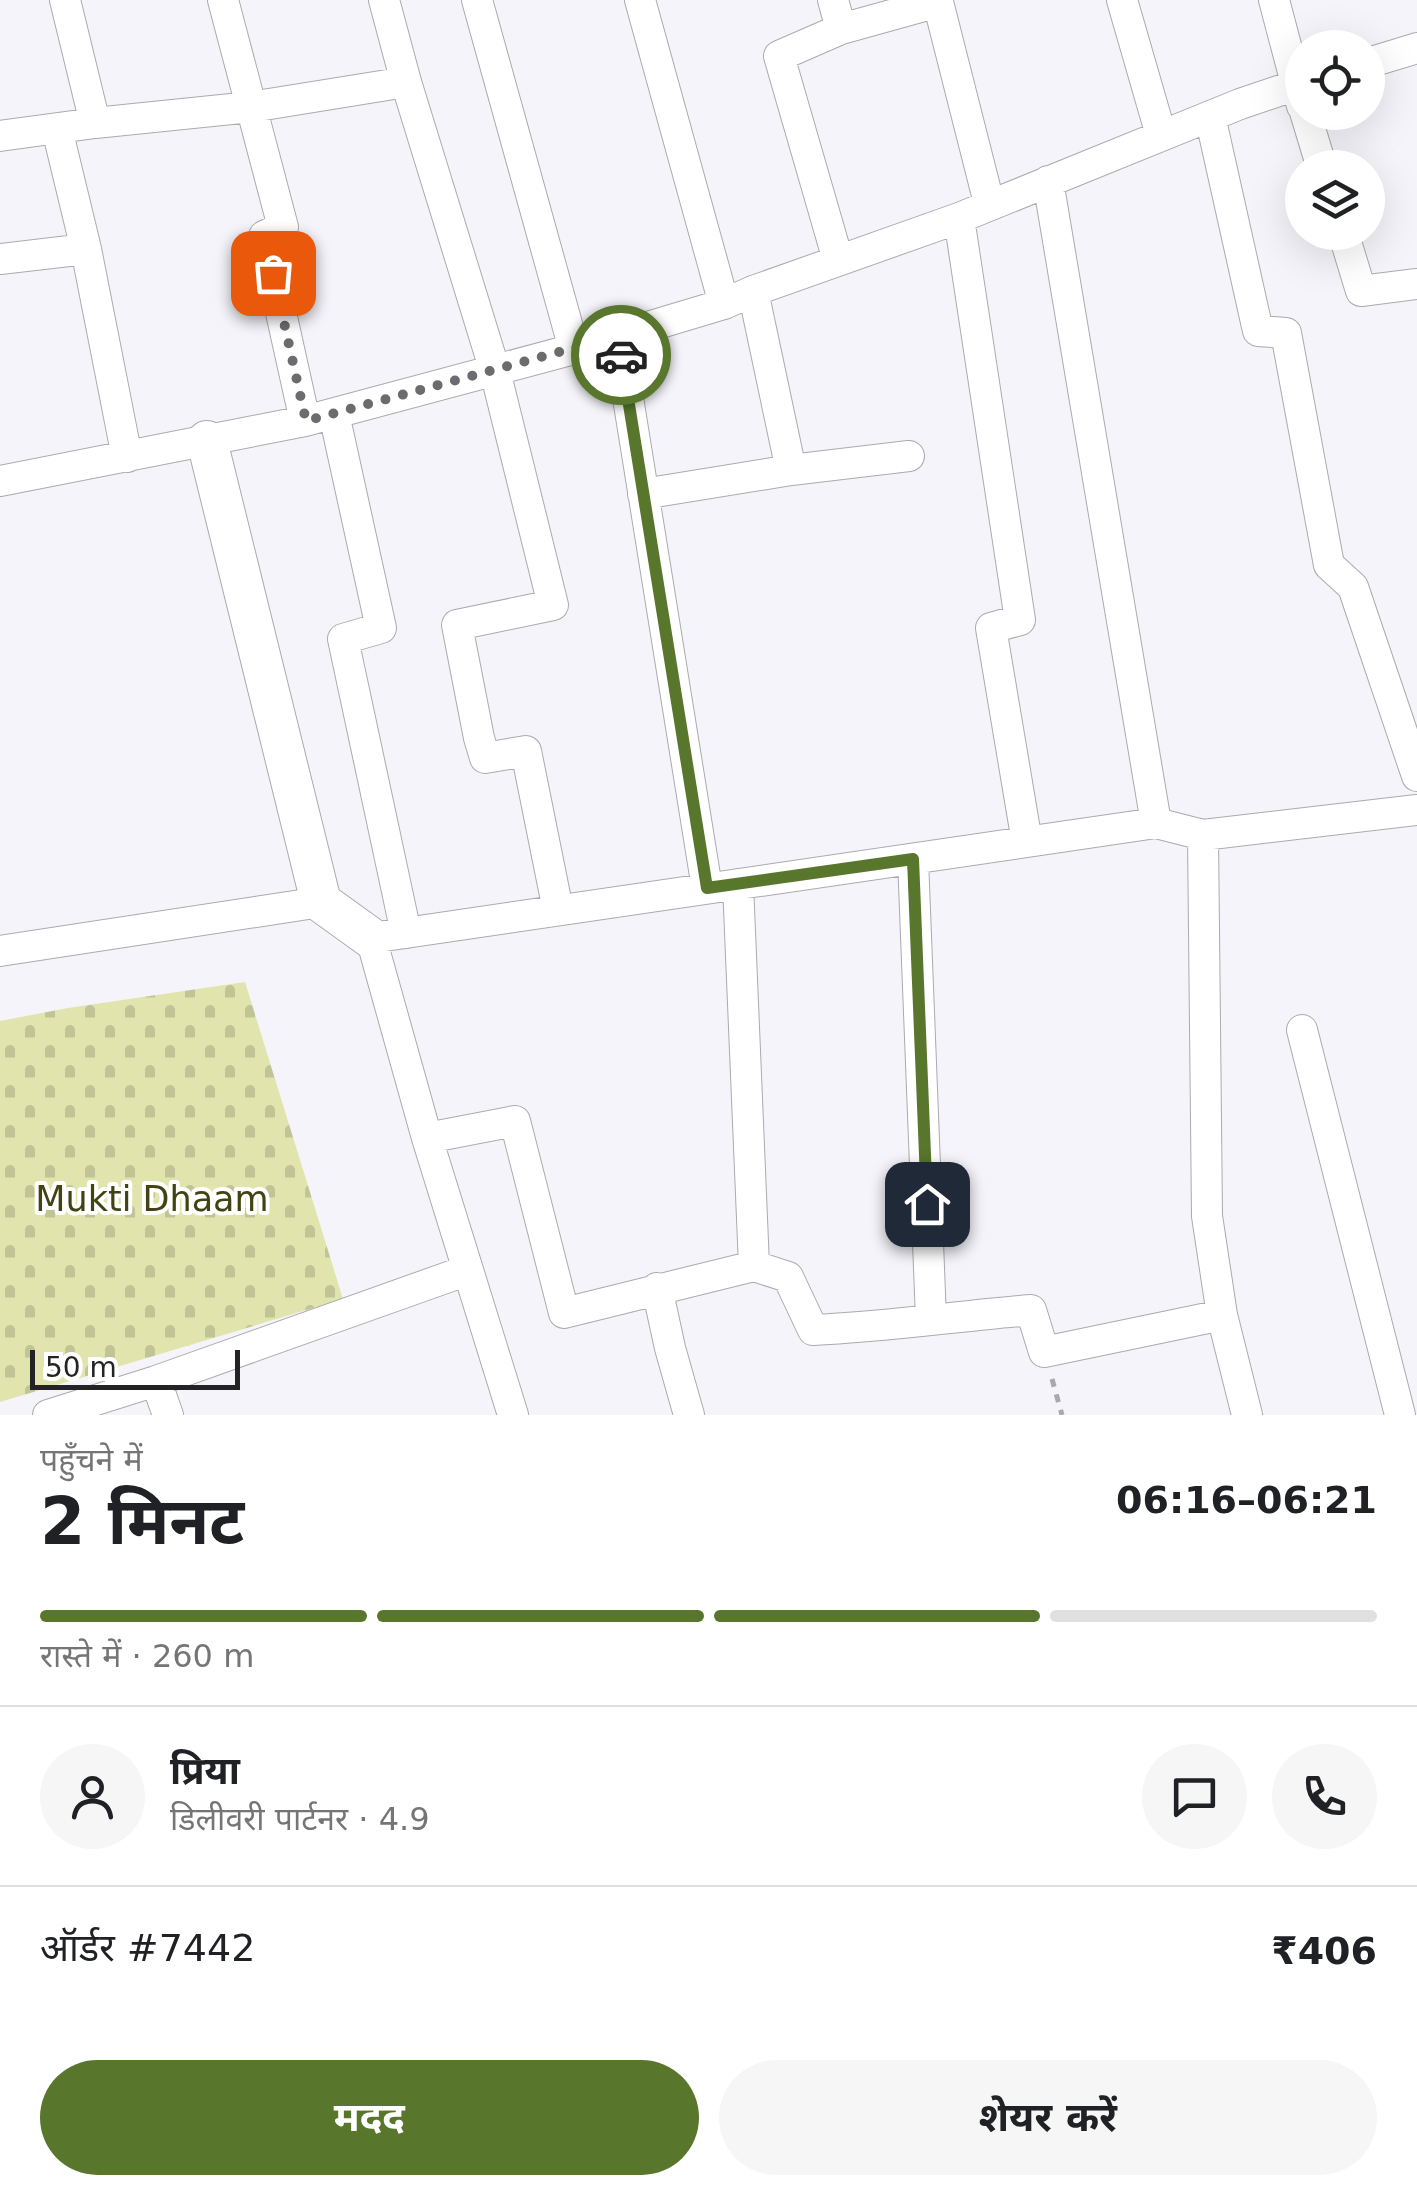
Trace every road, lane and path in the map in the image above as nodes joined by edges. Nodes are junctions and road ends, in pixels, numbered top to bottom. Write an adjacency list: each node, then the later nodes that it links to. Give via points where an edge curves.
1 (65, 0): 17 (street)
2 (223, 0): 15 (street)
3 (384, 0): 13 (street)
4 (477, 0): 32 (street)
5 (640, 0): 30 (street)
6 (1122, 0): 19 (street)
7 (1274, 0): 10 (street)
8 (940, 1): 9 (street); 22 (street)
9 (836, 14): 27 (street, via 778,56)
10 (1285, 40)
11 (1417, 48): 12 (street)
12 (1385, 58)
13 (406, 82): 15 (street); 33 (street)
14 (1285, 100): 16 (street)
15 (251, 107): 17 (street); 34 (street, via 284,227 264,236)
16 (1210, 116): 19 (street); 41 (street, via 1258,331 1286,333 1329,565 1353,587)
17 (95, 123): 18 (street)
18 (56, 129): 20 (street); 24 (street)
19 (1161, 135): 21 (street)
20 (0, 136)
21 (1048, 181): 22 (street); 43 (street)
22 (989, 204): 23 (street)
23 (959, 218): 27 (street); 45 (street, via 1020,620 991,628)
24 (86, 249): 26 (street); 37 (street)
25 (1348, 250): 28 (street, via 1361,291)
26 (0, 259)
27 (838, 260): 29 (street)
28 (1417, 284)
29 (753, 291): 30 (street); 38 (street)
30 (724, 304): 31 (street)
31 (618, 336): 32 (street); 40 (street)
32 (574, 349): 33 (street)
33 (495, 371): 34 (street); 50 (street, via 552,605 457,625 485,758 526,750)
34 (320, 418): 35 (street); 51 (street, via 381,628 344,639)
35 (207, 442): 37 (street); 49 (street)
36 (909, 456): 38 (street)
37 (127, 457): 39 (street)
38 (792, 470): 40 (street)
39 (0, 482)
40 (644, 494): 48 (street)
41 (1417, 776)
42 (1417, 810): 44 (street)
43 (1156, 824): 44 (street); 45 (street)
44 (1204, 835): 58 (street, via 1207,1216)
45 (1027, 842): 46 (street)
46 (913, 859): 47 (street); 59 (street)
47 (738, 884): 48 (street); 55 (street)
48 (707, 888): 50 (street)
49 (321, 902): 51 (street); 52 (street)
50 (558, 910): 51 (street)
51 (388, 935): 54 (street)
52 (0, 951)
53 (1302, 1030): 68 (street)
54 (427, 1138): 56 (street); 57 (street, via 515,1121 564,1312)
55 (754, 1266): 57 (street); 59 (street, via 788,1277 813,1330)
56 (468, 1270): 61 (street); 64 (street)
57 (657, 1288): 65 (street)
58 (1222, 1315): 60 (street); 67 (street)
59 (931, 1318): 60 (street, via 1031,1310)
60 (1044, 1352): 66 (path)
61 (156, 1381): 62 (street); 63 (street)
62 (48, 1415)
63 (168, 1415)
64 (513, 1415)
65 (689, 1415)
66 (1062, 1415)
67 (1247, 1415)
68 (1400, 1415)

